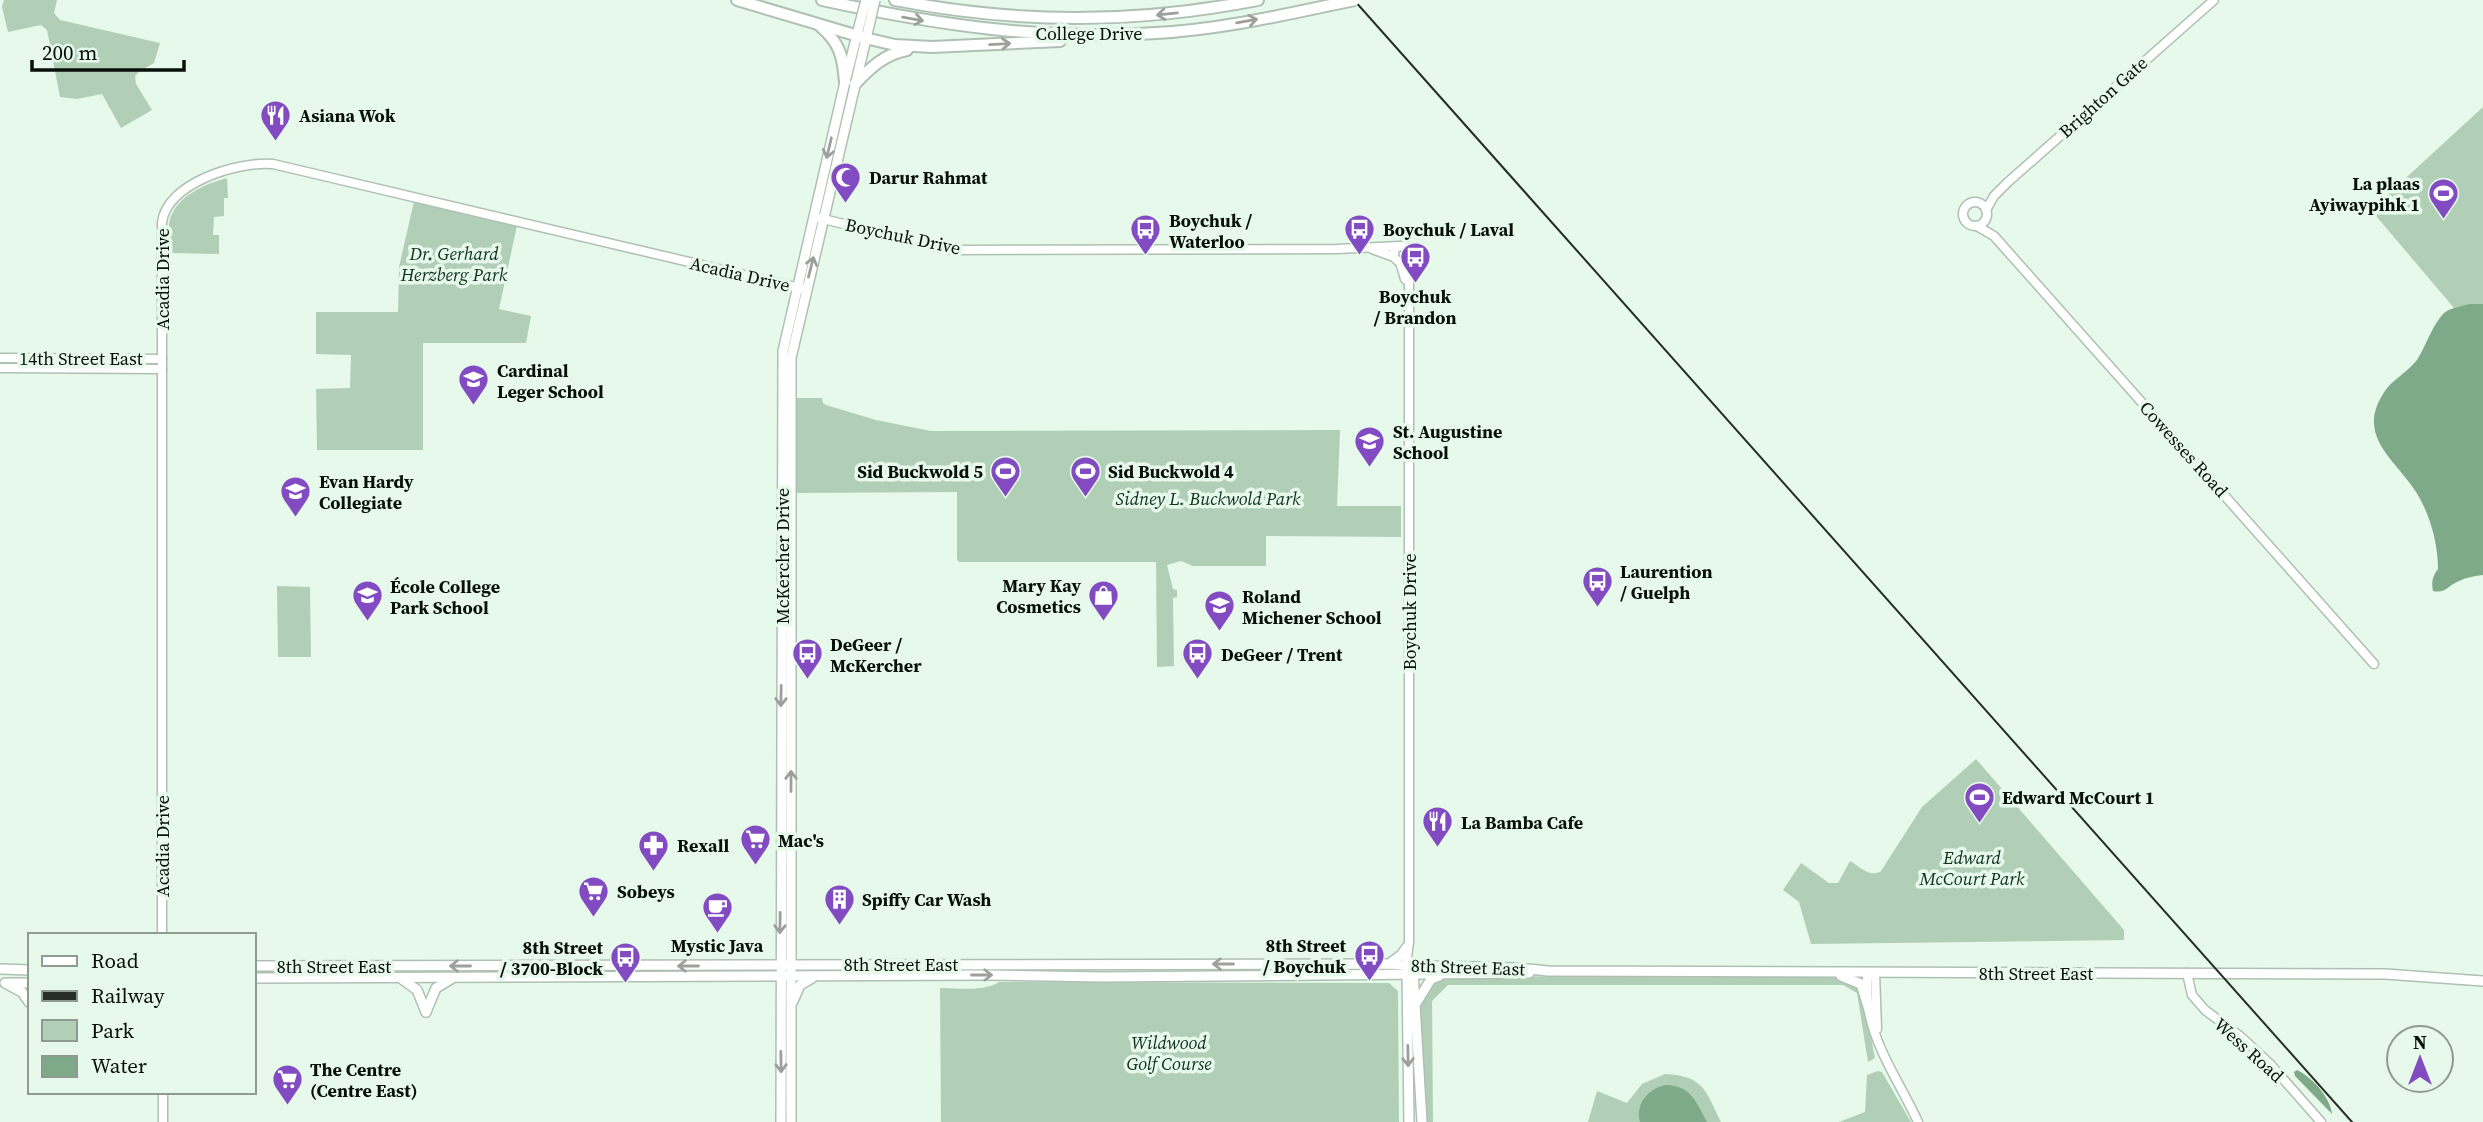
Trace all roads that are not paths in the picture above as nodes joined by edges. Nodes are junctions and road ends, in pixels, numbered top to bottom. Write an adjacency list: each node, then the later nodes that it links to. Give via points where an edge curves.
1 (737, 0): 9 (highway)
2 (822, 0): 11 (highway, College Drive, one-way to 11, via 911,19 1022,33)
3 (866, 0): 10 (main road, McKercher Drive, bridge)
4 (875, 0): 10 (main road, McKercher Drive, bridge)
5 (898, 0): 6 (highway, College Drive, one-way to 5, via 1165,15 1064,19)
6 (1258, 0)
7 (1355, 0): 11 (highway, College Drive, one-way to 7, bridge)
8 (2214, 0): 15 (street, Brighton Gate)
9 (817, 24): 12 (highway); 14 (highway, via 836,43)
10 (865, 24): 12 (main road, McKercher Drive)
11 (1155, 34): 13 (highway, one-way to 11)
12 (861, 37): 13 (highway); 14 (main road, McKercher Drive)
13 (932, 47): 14 (highway, via 896,52)
14 (850, 83): 18 (main road, McKercher Drive)
15 (1994, 196): 16 (street, Brighton Gate); 17 (street, Brighton Gate)
16 (1978, 202): 17 (street); 19 (street, via 1970,203 1963,212 1966,222)
17 (1986, 214): 19 (street); 20 (street, Cowesses Road)
18 (818, 217): 22 (street, Boychuk Drive, via 951,250); 26 (main road, McKercher Drive)
19 (1977, 226): 20 (street, Cowesses Road)
20 (1994, 236): 31 (street, Cowesses Road)
21 (1400, 246): 22 (street, Boychuk Drive); 23 (street, via 1408,249); 24 (street, via 1395,250)
22 (1372, 249): 24 (street, Boychuk Drive)
23 (1409, 258): 24 (street); 25 (street, Boychuk Drive)
24 (1397, 260): 25 (street, Boychuk Drive)
25 (1409, 282): 34 (street, Boychuk Drive)
26 (801, 288): 28 (street, Acadia Drive, via 263,163 204,178 166,206 162,223); 33 (main road, McKercher Drive, one-way to 26, via 791,358); 35 (main road, McKercher Drive, one-way to 35, via 783,351)
27 (0, 358): 28 (street, 14th Street East)
28 (162, 359): 30 (street, Acadia Drive)
29 (0, 368): 30 (street, 14th Street East)
30 (162, 369): 32 (street, Acadia Drive)
31 (2374, 664)
32 (162, 933)
33 (791, 944): 37 (main road, McKercher Drive); 38 (main road, via 801,960)
34 (1408, 945): 39 (main road); 44 (street, Boychuk Drive)
35 (780, 947): 36 (main road, McKercher Drive); 41 (main road)
36 (780, 964): 37 (main road, 8th Street East); 41 (main road, 8th Street East); 53 (main road, McKercher Drive)
37 (791, 964): 38 (main road, 8th Street East); 54 (main road, McKercher Drive)
38 (815, 964): 39 (main road, 8th Street East, one-way to 38)
39 (1389, 964): 44 (main road, 8th Street East)
40 (256, 966): 41 (main road, 8th Street East, one-way to 40)
41 (756, 966)
42 (0, 969): 43 (main road)
43 (28, 970)
44 (1410, 970): 45 (main road, 8th Street East, via 1510,966); 49 (main road, 8th Street East); 50 (main road, 8th Street East); 61 (main road, Boychuk Drive); 64 (main road, Boychuk Drive)
45 (1548, 971): 46 (main road, 8th Street East); 50 (main road, 8th Street East)
46 (1818, 973): 47 (main road, 8th Street East); 66 (main road, via 1856,981)
47 (1871, 973): 48 (main road, 8th Street East); 66 (street); 67 (street)
48 (2187, 973): 58 (main road, 8th Street East, via 2385,974); 75 (street, Wess Road, via 2192,995 2205,1010 2270,1064)
49 (1392, 974): 51 (main road, 8th Street East, one-way to 49); 61 (main road)
50 (1444, 975): 64 (main road, via 1431,979)
51 (816, 976): 54 (main road, 8th Street East); 65 (main road, via 799,987)
52 (735, 977): 53 (main road, 8th Street East); 57 (main road, 8th Street East); 63 (main road, via 767,983)
53 (780, 977): 54 (main road, 8th Street East); 63 (main road, McKercher Drive)
54 (791, 977): 65 (main road, McKercher Drive)
55 (256, 978): 56 (main road, 8th Street East)
56 (401, 978): 57 (main road, 8th Street East); 57 (main road, via 417,990 426,1012 436,988)
57 (454, 978)
58 (2483, 981)
59 (2, 983): 60 (main road); 62 (main road, via 22,992)
60 (28, 983)
61 (1407, 991): 72 (main road, Boychuk Drive, one-way to 72)
62 (28, 1001)
63 (780, 1002): 70 (main road, McKercher Drive, one-way to 70)
64 (1416, 1003): 73 (main road, Boychuk Drive)
65 (791, 1009): 71 (main road, McKercher Drive)
66 (1869, 1010): 67 (street)
67 (1877, 1039): 74 (street)
68 (163, 1094): 69 (street)
69 (163, 1122)
70 (781, 1122)
71 (791, 1122)
72 (1409, 1122)
73 (1422, 1122)
74 (1918, 1122)
75 (2321, 1122)

